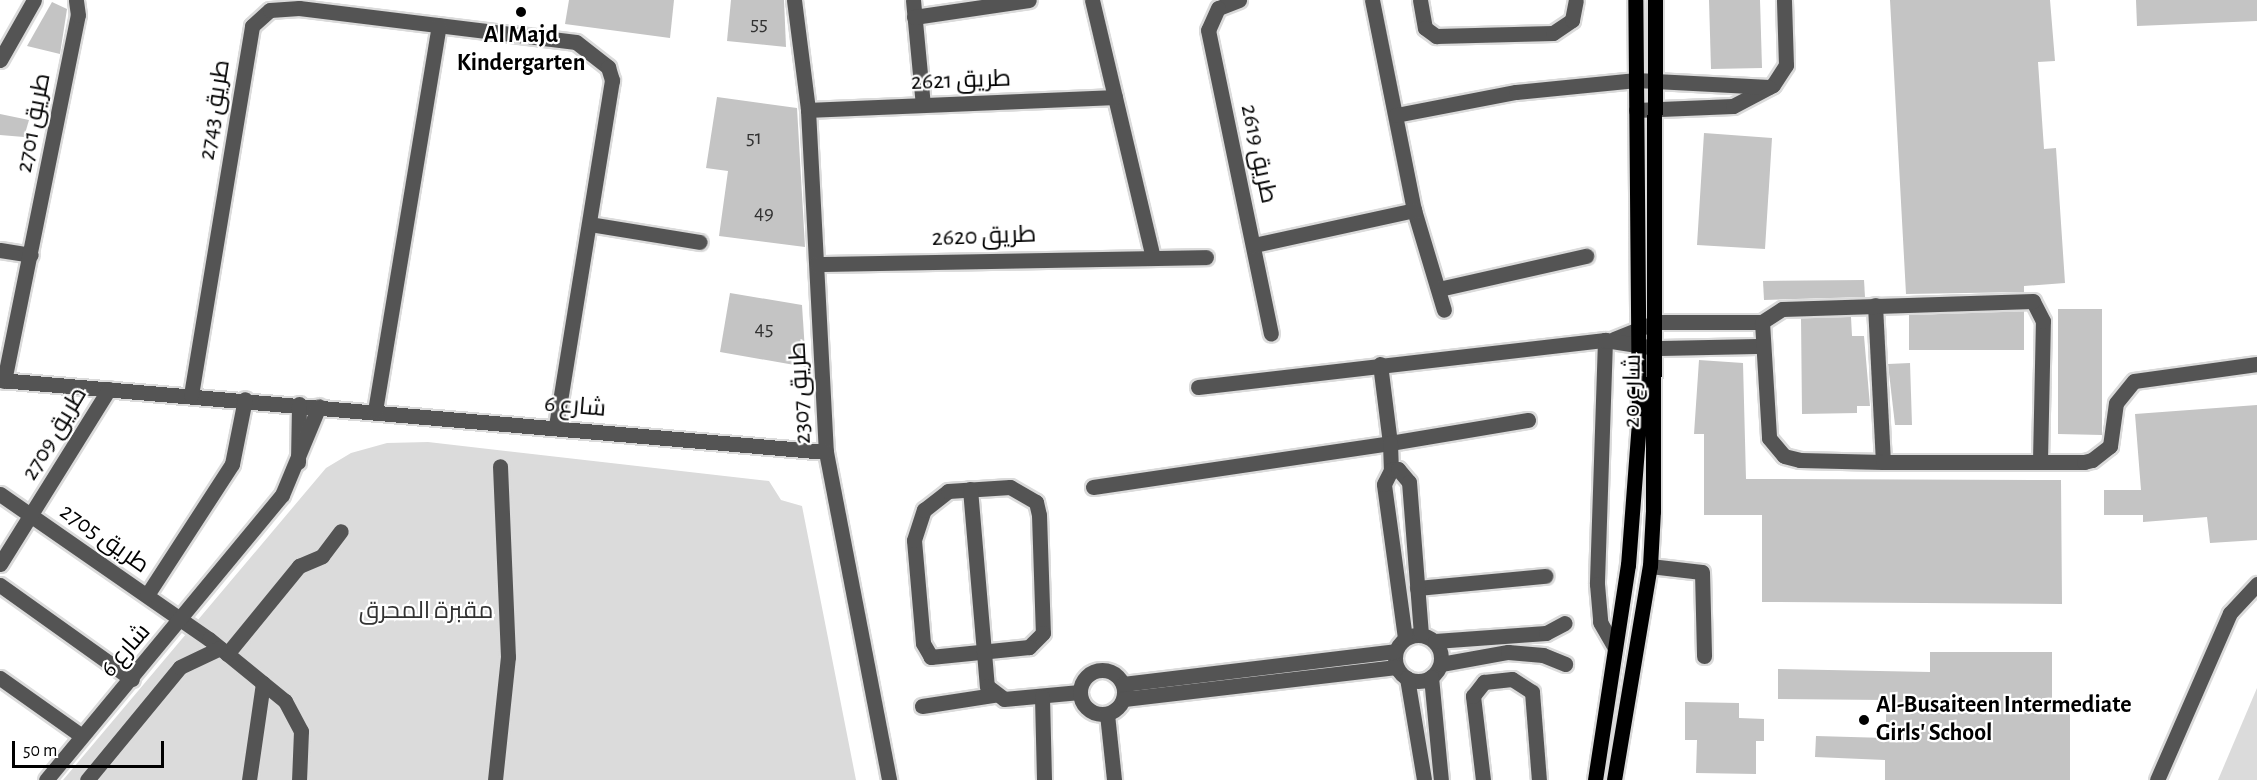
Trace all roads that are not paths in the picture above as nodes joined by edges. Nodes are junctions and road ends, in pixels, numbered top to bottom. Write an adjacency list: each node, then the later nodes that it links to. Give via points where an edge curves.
1 (34, 0): 16 (street)
2 (76, 0): 32 (street, طريق 2701, via 78,15)
3 (794, 0): 23 (street, طريق 2307)
4 (913, 0): 14 (street)
5 (1029, 0): 14 (street)
6 (1092, 0): 20 (street)
7 (1239, 0): 29 (street, طريق 2619, via 1218,8 1208,30)
8 (1372, 0): 25 (street)
9 (1420, 0): 10 (street, via 1425,28 1436,36 1553,33 1572,20)
10 (1576, 0)
11 (1635, 0): 17 (main road, شارع 20)
12 (1655, 0): 18 (main road, شارع 20)
13 (1784, 0): 19 (street, via 1786,65)
14 (914, 17): 21 (street)
15 (440, 25): 27 (street, طريق 2743, via 576,42 608,67 612,80); 52 (street, طريق 2743, via 283,7 270,10 252,26); 56 (street)
16 (0, 60)
17 (1636, 80): 18 (street); 24 (main road, شارع 20); 25 (street, via 1515,92)
18 (1655, 81): 19 (street); 22 (main road, شارع 20)
19 (1769, 87): 22 (street, via 1733,106)
20 (1115, 97): 21 (street, طريق 2621); 31 (street)
21 (923, 105): 23 (street, طريق 2621)
22 (1656, 109): 24 (street); 39 (main road, شارع 20)
23 (808, 110): 35 (street, طريق 2307)
24 (1636, 110): 41 (main road, شارع 20)
25 (1396, 115): 26 (street)
26 (1414, 210): 29 (street); 36 (street)
27 (590, 224): 28 (street); 58 (street, طريق 2743)
28 (700, 242)
29 (1254, 245): 42 (street, طريق 2619)
30 (0, 250): 32 (street)
31 (1152, 254): 33 (street, طريق 2620); 35 (street, طريق 2620)
32 (31, 255): 49 (street, طريق 2701)
33 (1206, 256)
34 (1586, 256): 36 (street)
35 (817, 264): 60 (street, طريق 2307)
36 (1439, 289): 38 (street)
37 (1875, 305): 40 (street, via 1782,309); 61 (street, via 2022,298 2038,305 2043,321); 63 (street)
38 (1444, 310)
39 (1656, 322): 40 (street); 41 (street); 46 (main road, شارع 20)
40 (1762, 322): 45 (street)
41 (1639, 326): 43 (street); 44 (main road, شارع 20)
42 (1271, 334)
43 (1610, 340): 44 (street); 47 (street); 83 (street, via 1597,584 1600,622)
44 (1639, 345): 46 (street); 83 (main road, شارع 20, via 1628,565)
45 (1761, 346): 46 (street); 63 (street, via 1767,430 1778,451 1800,460)
46 (1656, 348): 72 (main road, شارع 20)
47 (1380, 364): 50 (street); 59 (street)
48 (2257, 364): 61 (street, via 2134,381 2116,403 2113,440 2105,452 2084,462)
49 (2, 381): 51 (street, شارع 6)
50 (1198, 387)
51 (110, 388): 52 (street, شارع 6); 69 (street, طريق 2709)
52 (191, 395): 53 (street, شارع 6)
53 (245, 399): 54 (street, شارع 6); 77 (street, via 232,464)
54 (299, 404): 55 (street, شارع 6); 62 (street, شارع 6)
55 (319, 406): 56 (street, شارع 6); 62 (street, شارع 6)
56 (375, 411): 58 (street, شارع 6)
57 (1528, 420): 59 (street)
58 (556, 428): 60 (street, شارع 6)
59 (1390, 443): 65 (street); 66 (street)
60 (826, 452): 108 (street, طريق 2307)
61 (2040, 461): 63 (street)
62 (298, 462): 78 (street, شارع 6, via 282,495)
63 (1883, 462)
64 (500, 466): 107 (street, via 508,657)
65 (1391, 470): 76 (street, via 1398,469 1409,482); 81 (street, via 1384,484)
66 (1093, 487)
67 (970, 489): 86 (street); 86 (street, via 935,498 924,510 914,540 926,650 938,659); 86 (street, via 1024,491 1039,514 1043,633 1029,647)
68 (0, 494): 69 (street, طريق 2705)
69 (32, 516): 71 (street, طريق 2709); 77 (street, طريق 2705)
70 (341, 531): 84 (street, via 322,556 299,567)
71 (0, 564)
72 (1650, 566): 87 (street, via 1702,572); 116 (main road, شارع 20)
73 (1545, 576): 76 (street)
74 (2257, 584): 117 (street, via 2230,613)
75 (0, 585): 94 (street)
76 (1417, 588): 80 (street)
77 (147, 595): 78 (street, طريق 2705)
78 (182, 622): 84 (street, طريق 2705); 94 (street, شارع 6)
79 (1566, 623): 82 (street, via 1546,633)
80 (1421, 634): 81 (street); 82 (street)
81 (1405, 638): 85 (street)
82 (1435, 641): 88 (street)
83 (1615, 648): 115 (main road, شارع 20)
84 (224, 651): 95 (street, طريق 2705); 104 (street, via 180,668)
85 (1395, 651): 90 (street); 97 (street)
86 (982, 653): 98 (street)
87 (1704, 656)
88 (1441, 664): 89 (street, via 1508,652 1543,655); 91 (street)
89 (1564, 664)
90 (1396, 667): 93 (street); 97 (street)
91 (1431, 677): 93 (street); 112 (street)
92 (0, 678): 102 (street)
93 (1407, 678): 111 (street)
94 (132, 679): 102 (street, شارع 6)
95 (262, 683): 105 (street); 106 (street, طريق 2705, via 285,701 298,722)
96 (1080, 692): 97 (street, via 1085,678 1098,670 1113,672); 99 (street); 101 (street, via 1092,711)
97 (1123, 692): 101 (street)
98 (994, 695): 99 (street); 100 (street)
99 (1042, 697): 109 (street)
100 (922, 706)
101 (1107, 714): 110 (street)
102 (82, 736): 103 (street, شارع 6)
103 (46, 780)
104 (87, 780)
105 (249, 780)
106 (298, 780)
107 (495, 780)
108 (889, 780)
109 (1044, 780)
110 (1114, 780)
111 (1424, 780)
112 (1441, 780)
113 (1483, 780): 114 (street, via 1473,696 1484,682 1512,679 1532,692)
114 (1539, 780)
115 (1595, 780)
116 (1614, 780)
117 (2157, 780)

